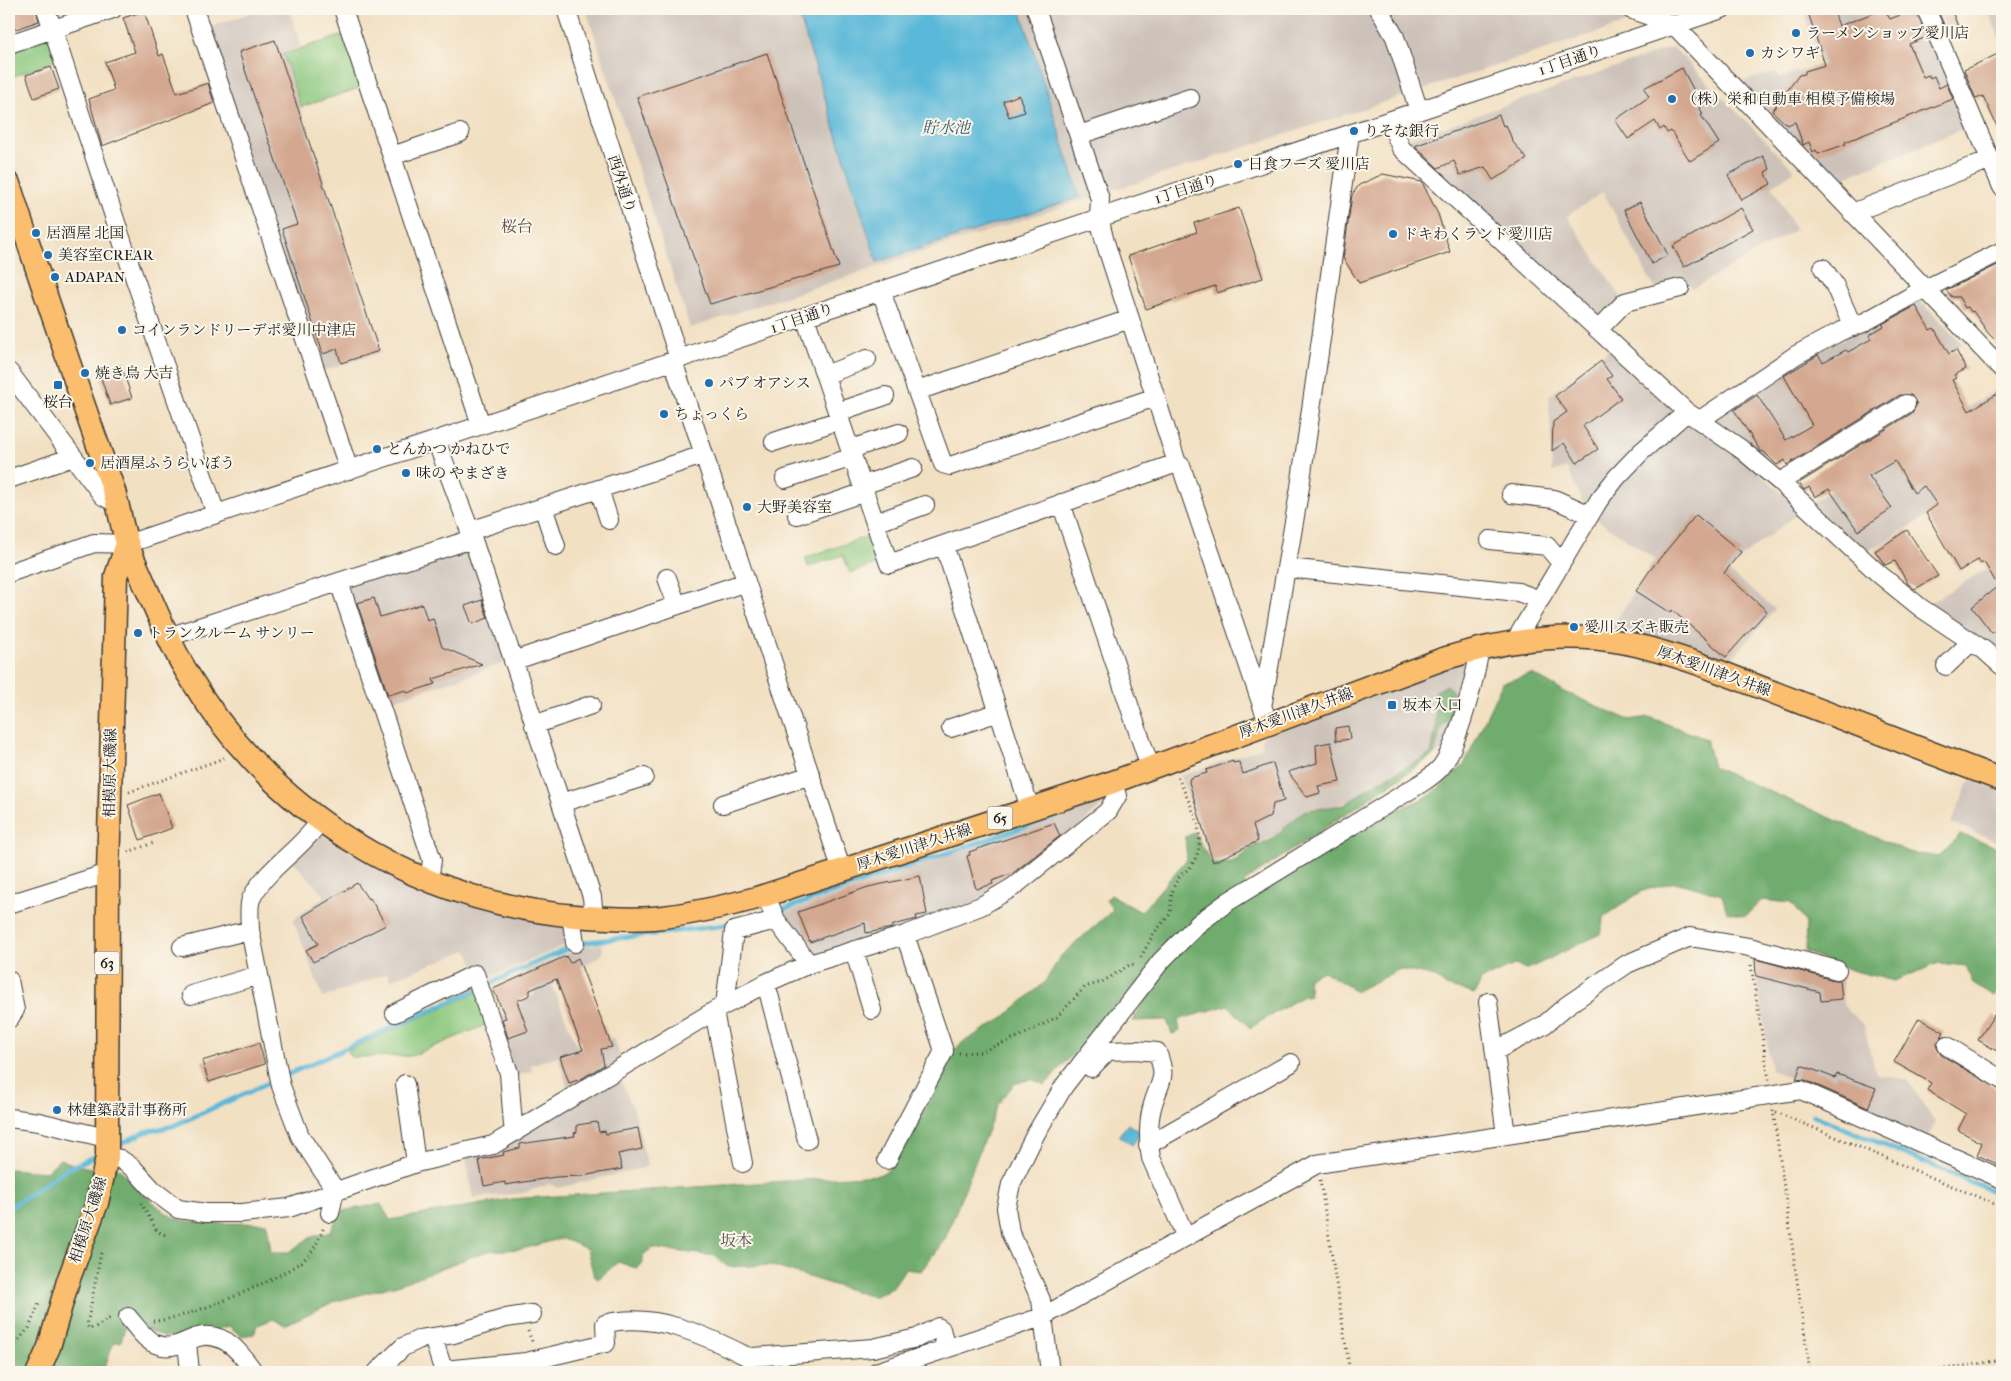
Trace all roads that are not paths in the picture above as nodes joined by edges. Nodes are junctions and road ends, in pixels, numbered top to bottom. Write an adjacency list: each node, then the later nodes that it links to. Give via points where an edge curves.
1 (46, 9): 12 (street)
2 (113, 9): 12 (street)
3 (194, 9): 55 (street)
4 (344, 9): 20 (street, via 382,106)
5 (566, 9): 36 (street, 西外通り)
6 (1036, 9): 19 (street)
7 (1379, 9): 15 (street, via 1395,37)
8 (1630, 9): 11 (street)
9 (1722, 9): 11 (street, 1丁目通り)
10 (1926, 9): 21 (street)
11 (1673, 17): 15 (street, 1丁目通り); 24 (street)
12 (52, 29): 13 (street); 66 (street)
13 (9, 44)
14 (1190, 98): 19 (street, via 1150,104)
15 (1419, 111): 16 (street, 1丁目通り)
16 (1390, 121): 18 (street, 1丁目通り); 34 (street, via 1401,148)
17 (460, 133): 20 (street)
18 (1350, 134): 25 (street, 1丁目通り); 77 (street)
19 (1079, 135): 25 (street, via 1100,199)
20 (392, 156): 46 (street)
21 (1991, 159): 23 (street); 24 (street)
22 (9, 184): 63 (main road)
23 (2002, 187)
24 (1852, 213): 29 (street)
25 (1098, 218): 30 (street, 1丁目通り); 32 (street)
26 (2002, 251): 29 (street)
27 (1823, 268): 33 (street, via 1834,284)
28 (1680, 288): 34 (street, via 1625,302)
29 (1926, 290): 33 (street); 37 (street)
30 (882, 291): 31 (street, 1丁目通り); 40 (street)
31 (805, 317): 36 (street, 1丁目通り); 39 (street)
32 (1130, 319): 40 (street, via 1074,329); 42 (street)
33 (1853, 327): 45 (street, via 1796,355)
34 (1598, 330): 45 (street)
35 (867, 359): 39 (street)
36 (676, 360): 46 (street, 1丁目通り); 51 (street, 西外通り)
37 (2002, 368)
38 (9, 372): 52 (street)
39 (825, 374): 44 (street)
40 (917, 391): 42 (street, via 943,464 950,466 1098,408)
41 (885, 396): 44 (street)
42 (1156, 397): 53 (street)
43 (1906, 404): 58 (street, via 1882,409)
44 (839, 416): 49 (street); 50 (street)
45 (1694, 416): 58 (street); 68 (street, via 1641,452 1617,477)
46 (481, 425): 48 (street, 1丁目通り)
47 (899, 433): 50 (street)
48 (436, 440): 55 (street, 1丁目通り); 71 (street)
49 (774, 442)
50 (852, 453): 57 (street); 60 (street)
51 (704, 455): 59 (street); 81 (street, 西外通り)
52 (73, 457): 56 (street); 63 (street, via 103,496)
53 (1177, 463): 62 (street); 93 (street, via 1181,466)
54 (913, 468): 60 (street)
55 (348, 470): 66 (street, 1丁目通り)
56 (9, 479)
57 (785, 479)
58 (1780, 482): 86 (street, via 1879,574)
59 (598, 489): 65 (street); 69 (street)
60 (864, 489): 67 (street); 70 (street)
61 (1511, 494): 68 (street, via 1554,498)
62 (1061, 503): 74 (street); 96 (street)
63 (118, 504): 73 (main road)
64 (925, 505): 70 (street)
65 (544, 507): 71 (street); 75 (street)
66 (216, 514): 73 (street, 1丁目通り)
67 (797, 515)
68 (1590, 515): 76 (street)
69 (609, 520)
70 (875, 523): 74 (street, via 889,564)
71 (471, 535): 80 (street); 88 (street)
72 (1490, 540): 76 (street, via 1547,546)
73 (127, 544): 78 (street, via 94,543); 84 (main road, 厚木愛川津久井線 / 65); 105 (main road, 相模原大磯線 / 63, via 116,576)
74 (944, 545): 92 (street)
75 (556, 546)
76 (1561, 564): 82 (street)
77 (1287, 568): 82 (street, via 1518,592); 93 (street)
78 (9, 573)
79 (667, 578): 83 (street)
80 (339, 582): 84 (street); 107 (street, via 432,860)
81 (746, 582): 83 (street); 97 (street, 西外通り)
82 (1540, 600): 85 (street)
83 (677, 605): 88 (street)
84 (168, 637): 104 (main road, 厚木愛川津久井線 / 65, via 206,704 244,751)
85 (1515, 641): 87 (main road, 厚木愛川津久井線 / 65); 99 (main road, 厚木愛川津久井線 / 65, via 1588,638 1655,650)
86 (1971, 642): 89 (street); 90 (street)
87 (1480, 647): 93 (main road, 厚木愛川津久井線 / 65); 133 (street, via 1476,673 1451,750 1441,768 1424,782 1228,901 1199,922 1161,960)
88 (514, 661): 94 (street)
89 (1946, 666)
90 (2002, 666)
91 (591, 705): 94 (street)
92 (999, 712): 95 (street); 103 (street)
93 (1266, 714): 96 (main road, 厚木愛川津久井線 / 65)
94 (534, 725): 101 (street)
95 (951, 728)
96 (1161, 763): 100 (main road, 厚木愛川津久井線 / 65)
97 (811, 776): 102 (street); 106 (street, 西外通り)
98 (644, 777): 101 (street)
99 (2002, 780)
100 (1113, 782): 103 (main road, 厚木愛川津久井線 / 65); 113 (street, via 1117,796 1108,811 1013,887 981,906)
101 (561, 803): 111 (street, via 592,897)
102 (724, 804)
103 (1030, 808): 106 (main road, 厚木愛川津久井線 / 65)
104 (320, 821): 107 (main road, 厚木愛川津久井線 / 65, via 391,864); 112 (street, via 313,832 258,881 251,901)
105 (108, 866): 108 (street); 139 (main road, 相模原大磯線 / 63)
106 (842, 871): 109 (main road, 厚木愛川津久井線 / 65)
107 (429, 881): 110 (main road, 厚木愛川津久井線 / 65, via 504,906)
108 (9, 904)
109 (771, 909): 111 (main road, 厚木愛川津久井線 / 65, via 650,918); 117 (street); 125 (street, via 734,931)
110 (571, 915): 111 (main road, 厚木愛川津久井線 / 65); 114 (street)
111 (594, 917)
112 (250, 930): 115 (street, via 205,933); 119 (street)
113 (905, 935): 116 (street); 140 (street, via 944,1051)
114 (575, 943)
115 (182, 947)
116 (854, 950): 117 (street); 126 (street)
117 (810, 964): 121 (street)
118 (1837, 970): 129 (street, via 1749,947 1690,938 1626,964 1544,1025)
119 (259, 975): 122 (street); 144 (street, via 279,1079 300,1136)
120 (9, 980): 127 (street, via 15,1010)
121 (766, 983): 125 (street); 135 (street, via 794,1069)
122 (191, 995)
123 (1488, 1002): 129 (street)
124 (402, 1006): 136 (street, via 475,974 510,1073)
125 (719, 1008): 136 (street); 142 (street)
126 (872, 1010)
127 (9, 1019)
128 (1947, 1046): 131 (street)
129 (1495, 1051): 137 (street)
130 (1291, 1063): 138 (street)
131 (2002, 1080)
132 (405, 1084): 141 (street)
133 (1064, 1086): 138 (street, via 1079,1080 1108,1051 1157,1052 1163,1080 1152,1105); 149 (street, via 1011,1184 1006,1208 1010,1232 1041,1300)
134 (9, 1118): 139 (street, via 39,1122)
135 (808, 1129)
136 (516, 1132): 141 (street, via 493,1145)
137 (1506, 1135): 143 (street, via 1772,1103 1801,1090); 146 (street, via 1317,1164)
138 (1148, 1145): 146 (street)
139 (107, 1147): 144 (street, via 178,1209 242,1213 289,1208); 154 (main road, 相模原大磯線 / 63, via 97,1203)
140 (887, 1160)
141 (416, 1163): 144 (street)
142 (743, 1163)
143 (2002, 1179)
144 (335, 1190): 145 (street)
145 (330, 1213)
146 (1186, 1237): 149 (street)
147 (527, 1314): 150 (street)
148 (128, 1317): 151 (street, via 146,1338 156,1344)
149 (1042, 1317): 152 (street); 159 (street)
150 (433, 1338): 153 (street); 157 (street, via 420,1339 404,1347)
151 (188, 1343): 155 (street); 156 (street, via 203,1336 221,1339 236,1348)
152 (946, 1348): 153 (street, via 938,1327 917,1338 873,1348 752,1357 688,1331 644,1320 602,1324 606,1343 539,1359); 158 (street)
153 (443, 1371)
154 (38, 1372)
155 (190, 1372)
156 (254, 1372)
157 (377, 1372)
158 (876, 1372)
159 (1050, 1372)

